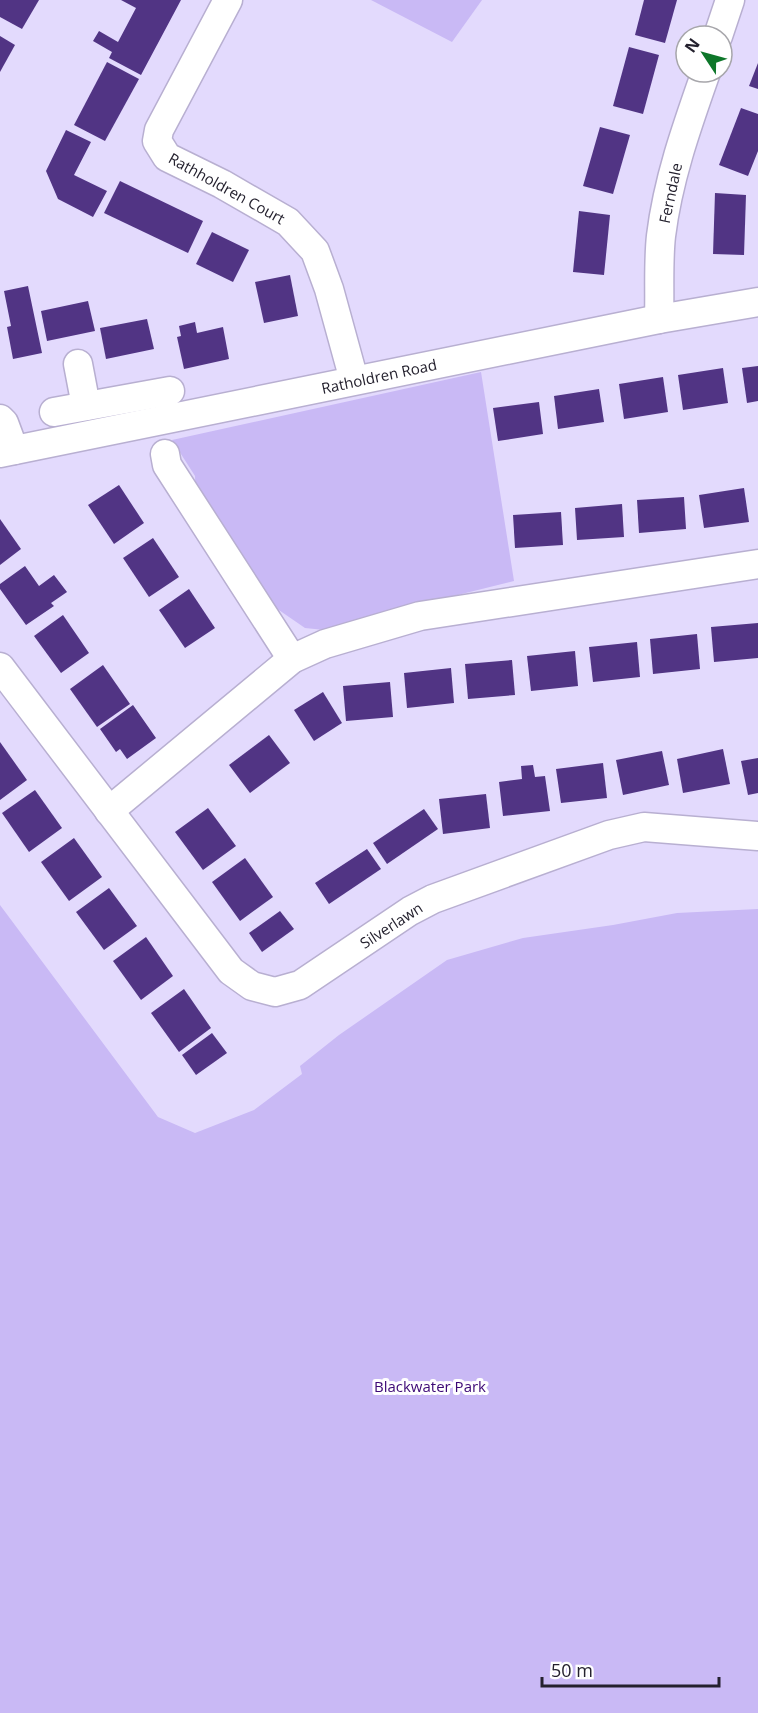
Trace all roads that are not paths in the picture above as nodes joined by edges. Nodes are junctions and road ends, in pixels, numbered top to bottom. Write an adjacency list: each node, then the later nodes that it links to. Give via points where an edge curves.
1 (228, 0): 8 (street, Rathholdren Court, via 159,130 157,141 167,157 288,222 315,251)
2 (730, 0): 3 (street)
3 (722, 24)
4 (702, 84): 6 (street, Ferndale, via 670,180 661,238)
5 (758, 302): 6 (street, Ratholdren Road)
6 (659, 319): 8 (street, Ratholdren Road)
7 (78, 364): 11 (street)
8 (354, 380): 14 (street, Ratholdren Road)
9 (170, 391): 10 (street)
10 (128, 398): 11 (street); 14 (street)
11 (86, 406): 12 (street)
12 (54, 412)
13 (0, 418): 15 (street)
14 (134, 426): 15 (street, Ratholdren Road)
15 (7, 451)
16 (165, 454): 18 (street, via 167,465)
17 (758, 564): 18 (street, via 420,616 325,644)
18 (292, 659): 20 (street)
19 (0, 667): 20 (street, Silverlawn)
20 (109, 811): 21 (street, Silverlawn, via 231,971 252,986 275,992 300,985 433,898 609,835 644,827)
21 (758, 836)

